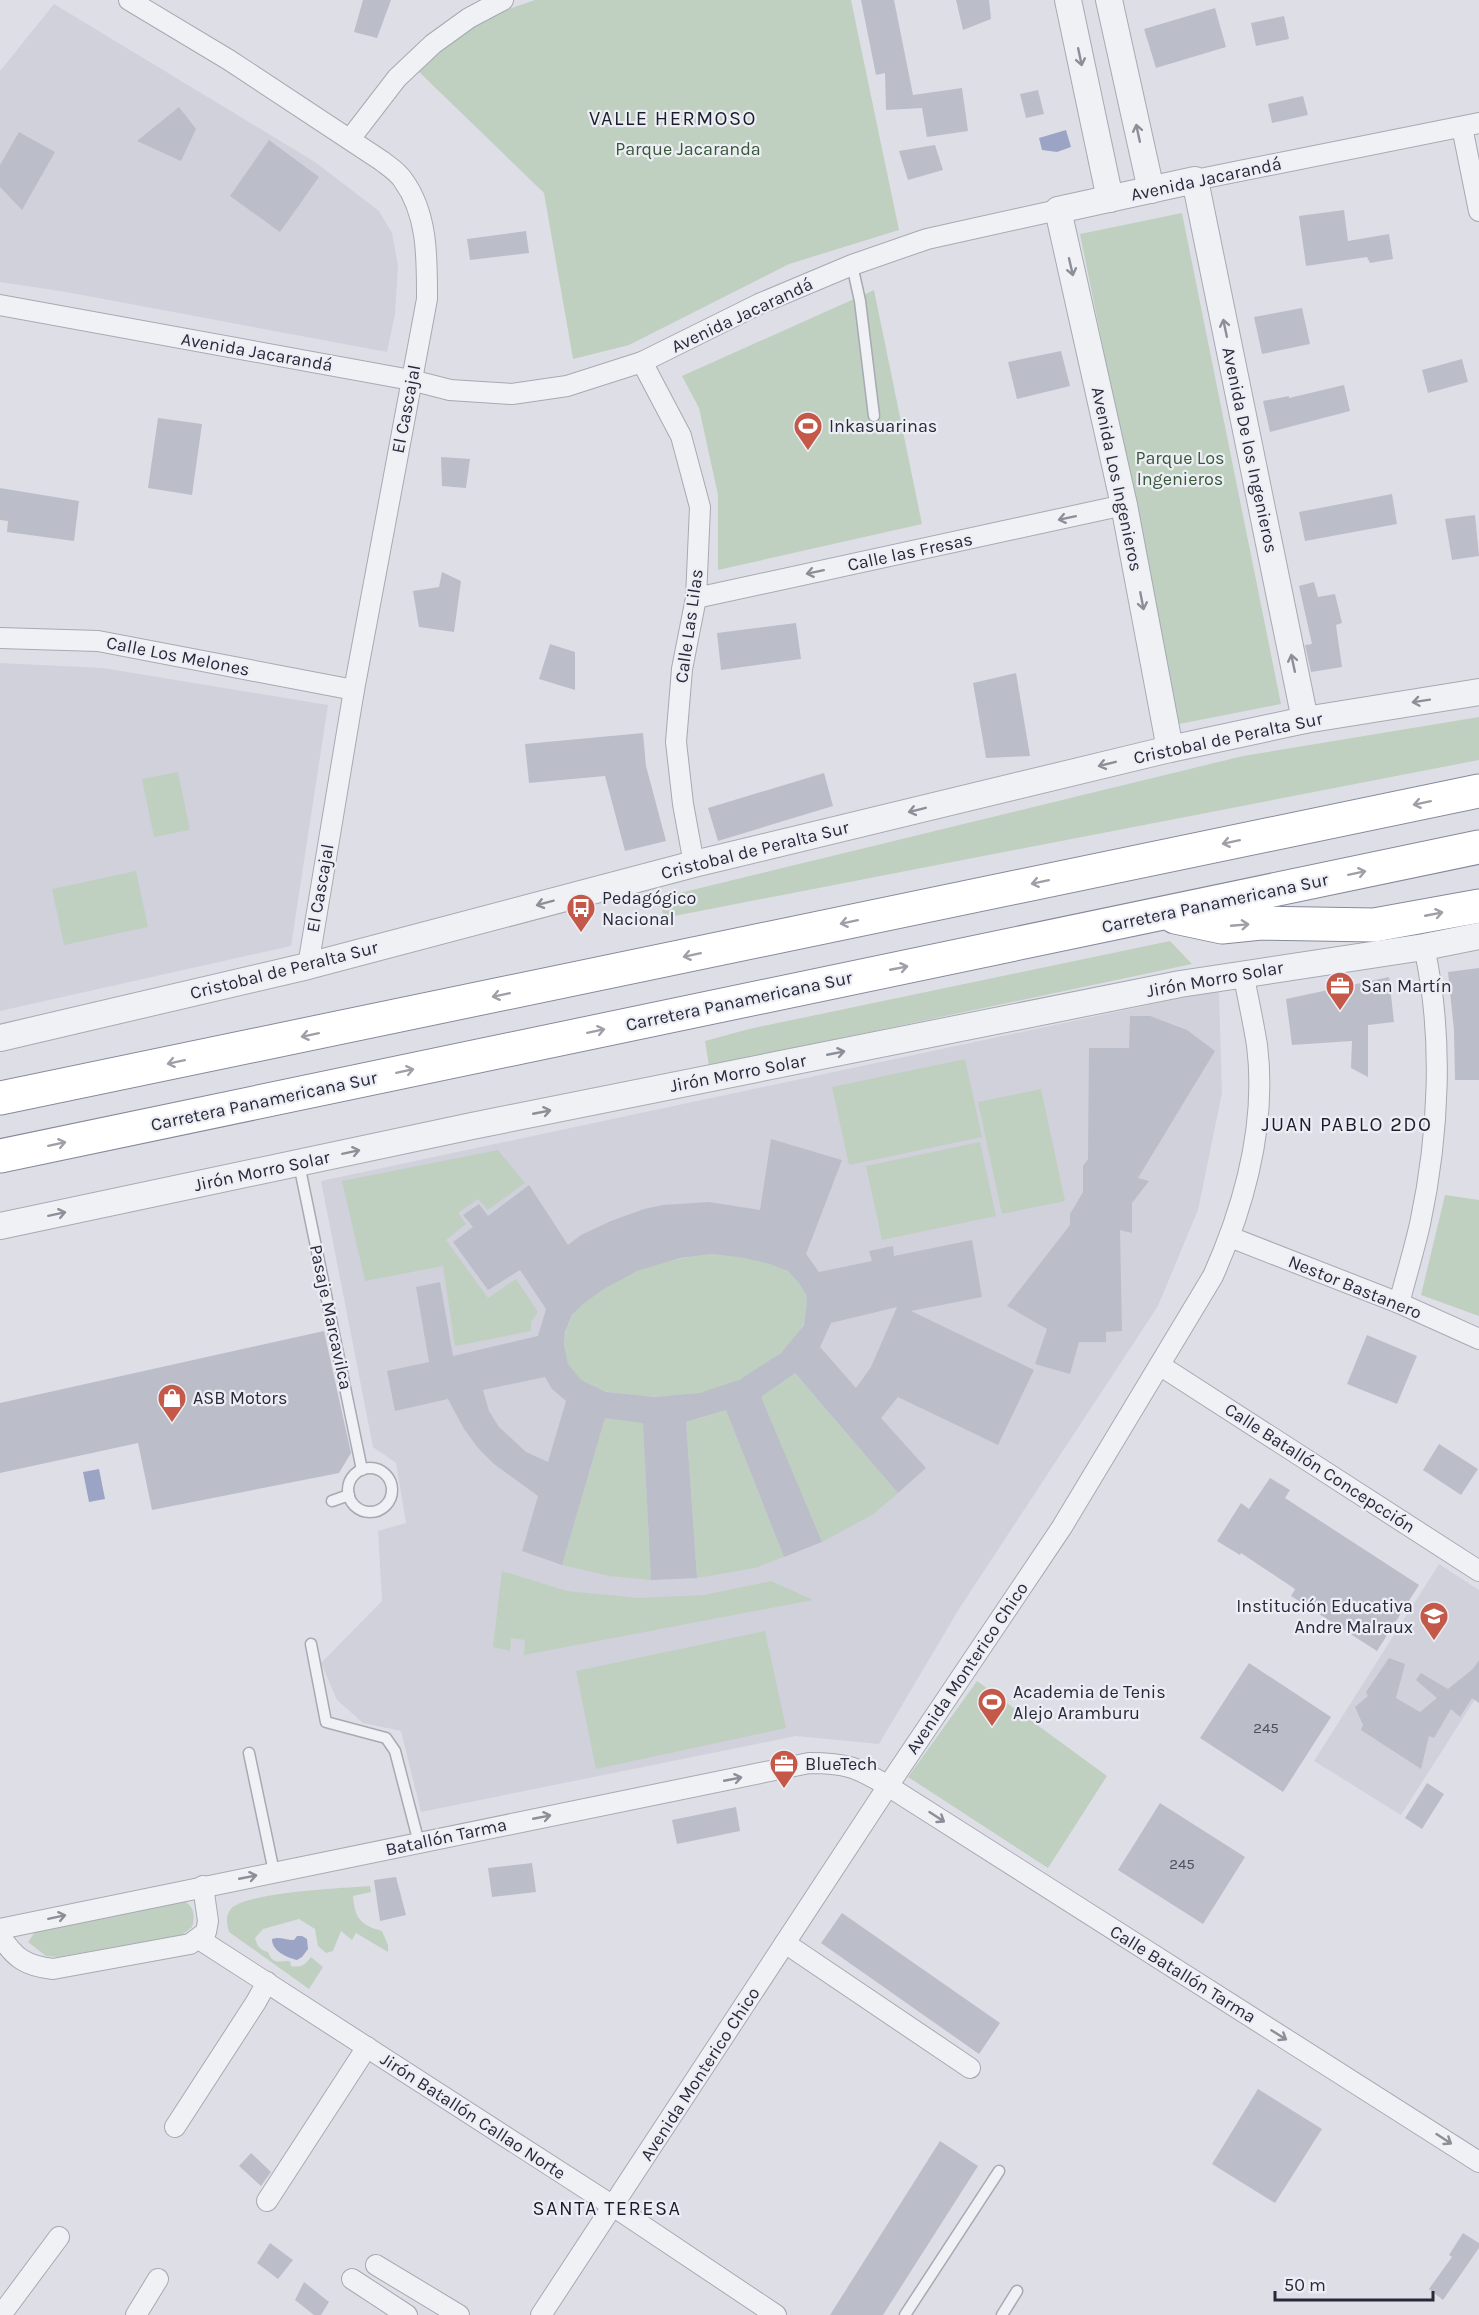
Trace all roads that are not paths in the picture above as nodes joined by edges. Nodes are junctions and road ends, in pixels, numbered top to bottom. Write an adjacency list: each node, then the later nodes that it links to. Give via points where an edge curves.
1 (129, 0): 6 (street, El Cascajal)
2 (503, 0): 6 (street, via 433,44 397,78)
3 (1068, 0): 9 (street, one-way to 9)
4 (1109, 0): 8 (street, one-way to 4)
5 (1471, 125): 7 (street, Avenida Jacarandá); 11 (street)
6 (350, 139): 15 (street, El Cascajal, via 403,179 418,210 427,251 427,299)
7 (1194, 180): 8 (street, Avenida Jacarandá); 22 (street, Avenida De los Ingenieros, one-way to 7)
8 (1151, 190): 9 (street, Avenida Jacarandá)
9 (1110, 199): 10 (street, Avenida Jacarandá)
10 (1058, 210): 12 (street, Avenida Jacarandá, via 927,239); 17 (street, Avenida Los Ingenieros, one-way to 17)
11 (1479, 211)
12 (852, 265): 14 (street, Avenida Jacarandá, via 759,304); 16 (lane)
13 (0, 305): 15 (street, Avenida Jacarandá)
14 (642, 362): 15 (street, Avenida Jacarandá, via 567,386 512,394 450,390); 18 (street, Calle Las Lilas, via 681,436 700,507)
15 (411, 380): 20 (street, El Cascajal)
16 (874, 416)
17 (1124, 506): 18 (street, Calle las Fresas, one-way to 18); 23 (street, Avenida Los Ingenieros, one-way to 23)
18 (696, 598): 26 (street, Calle Las Lilas, via 682,669 676,742)
19 (0, 638): 20 (street, Calle Los Melones, via 98,641)
20 (354, 690): 31 (street, El Cascajal)
21 (1479, 692): 22 (street, Cristobal de Peralta Sur, one-way to 22)
22 (1305, 720): 23 (street, Cristobal de Peralta Sur)
23 (1170, 749): 26 (street, Cristobal de Peralta Sur, one-way to 26)
24 (1479, 791): 34 (highway, one-way to 34)
25 (1479, 847): 28 (highway, Carretera Panamericana Sur, one-way to 25)
26 (694, 864): 31 (street, Cristobal de Peralta Sur, one-way to 31)
27 (1479, 906): 28 (highway, one-way to 27, via 1222,927 1261,923 1374,925)
28 (1161, 915): 35 (highway, Carretera Panamericana Sur, one-way to 28)
29 (1479, 936): 30 (street, Jirón Morro Solar)
30 (1424, 947): 32 (street, Jirón Morro Solar); 39 (street, via 1432,984 1436,1047 1434,1134 1420,1223)
31 (308, 966): 33 (street, Cristobal de Peralta Sur)
32 (1243, 973): 36 (street, Jirón Morro Solar, one-way to 32); 38 (street, Avenida Monterico Chico, via 1257,1046 1258,1096 1247,1184)
33 (0, 1038)
34 (0, 1098)
35 (0, 1156)
36 (299, 1164): 37 (street, Jirón Morro Solar, one-way to 36); 42 (lane, Pasaje Marcavilca)
37 (0, 1226)
38 (1230, 1237): 39 (street, Nestor Bastanero); 41 (street, Avenida Monterico Chico, via 1213,1276)
39 (1399, 1303): 40 (street, Nestor Bastanero)
40 (1479, 1339)
41 (1161, 1366): 45 (street, Calle Batallón Concepcción); 48 (street, Avenida Monterico Chico, via 1062,1527)
42 (362, 1470): 43 (lane, via 351,1480); 43 (lane, via 377,1469 384,1473 392,1487 388,1502 369,1512 356,1507)
43 (348, 1495): 44 (lane)
44 (332, 1501)
45 (1479, 1571)
46 (311, 1644): 49 (lane, via 326,1722 386,1738 395,1751)
47 (249, 1753): 50 (lane)
48 (888, 1786): 49 (street, Batallón Tarma, one-way to 48, via 809,1763 855,1767); 55 (street, Avenida Monterico Chico); 60 (street, Calle Batallón Tarma, one-way to 60)
49 (419, 1843): 50 (street, Batallón Tarma)
50 (274, 1872): 51 (street, Batallón Tarma, one-way to 50)
51 (203, 1886): 52 (street, Batallón Tarma, one-way to 51); 54 (street, via 208,1921 206,1932)
52 (0, 1929)
53 (0, 1935): 54 (street, via 19,1959 34,1967 53,1969 190,1944)
54 (199, 1939): 56 (street, Jirón Batallón Callao Norte)
55 (785, 1943): 58 (street); 63 (street, Avenida Monterico Chico)
56 (267, 1982): 57 (street, Jirón Batallón Callao Norte); 59 (street)
57 (367, 2048): 62 (street); 63 (street, Jirón Batallón Callao Norte)
58 (970, 2068)
59 (174, 2127)
60 (1479, 2162)
61 (999, 2171): 75 (lane)
62 (267, 2201)
63 (613, 2206): 73 (street, Avenida Monterico Chico); 74 (street, Jirón Batallón Callao Norte)
64 (59, 2237): 69 (street)
65 (376, 2265): 72 (street)
66 (158, 2279): 70 (street)
67 (352, 2279): 71 (street)
68 (1017, 2291): 76 (lane)
69 (1, 2315)
70 (136, 2315)
71 (407, 2315)
72 (459, 2315)
73 (541, 2315)
74 (776, 2315)
75 (905, 2315)
76 (1002, 2315)

